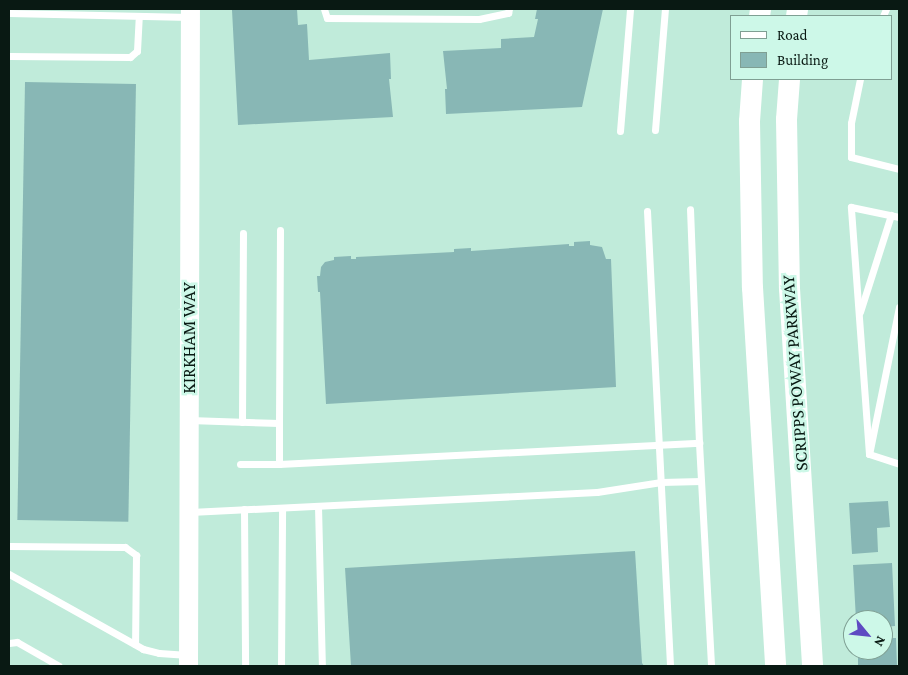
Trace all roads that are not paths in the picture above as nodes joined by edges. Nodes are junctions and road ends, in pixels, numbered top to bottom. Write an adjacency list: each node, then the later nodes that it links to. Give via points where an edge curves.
1 (324, 9): 2 (lane, via 327,18 479,19 508,13)
2 (509, 9)
3 (630, 9): 13 (lane)
4 (666, 9): 12 (lane)
5 (9, 13): 7 (lane)
6 (190, 13): 7 (lane); 23 (main road, KIRKHAM WAY)
7 (139, 16): 8 (lane, via 137,51 130,57)
8 (9, 56)
9 (752, 80): 49 (main road, SCRIPPS POWAY PARKWAY, via 749,121 752,287)
10 (789, 80): 50 (main road, SCRIPPS POWAY PARKWAY, via 786,120 789,288)
11 (860, 80): 14 (lane, via 852,123 852,157)
12 (655, 130)
13 (620, 131)
14 (899, 169)
15 (690, 209): 26 (lane)
16 (647, 211): 27 (lane)
17 (891, 215): 18 (lane); 22 (lane); 22 (lane, via 851,207)
18 (899, 217)
19 (280, 230): 25 (lane)
20 (243, 232): 24 (lane)
21 (899, 308): 28 (lane)
22 (859, 317): 28 (lane)
23 (189, 420): 24 (lane); 37 (main road, KIRKHAM WAY)
24 (242, 422): 25 (lane)
25 (279, 423): 30 (lane)
26 (698, 443): 27 (lane); 32 (lane)
27 (659, 445): 30 (lane); 33 (lane)
28 (869, 454): 31 (lane)
29 (240, 464): 30 (lane)
30 (279, 464)
31 (899, 464)
32 (700, 481): 33 (lane); 48 (lane)
33 (661, 482): 34 (lane, via 597,492); 47 (lane)
34 (318, 506): 35 (lane); 46 (lane)
35 (282, 508): 36 (lane); 45 (lane)
36 (244, 509): 37 (lane); 44 (lane)
37 (189, 512): 42 (main road, KIRKHAM WAY)
38 (9, 546): 41 (lane, via 125,547 136,555)
39 (9, 574): 41 (lane)
40 (9, 644): 43 (lane, via 16,642)
41 (136, 644): 42 (lane)
42 (188, 660)
43 (59, 666)
44 (245, 666)
45 (281, 666)
46 (322, 666)
47 (670, 666)
48 (711, 666)
49 (774, 666)
50 (812, 666)

